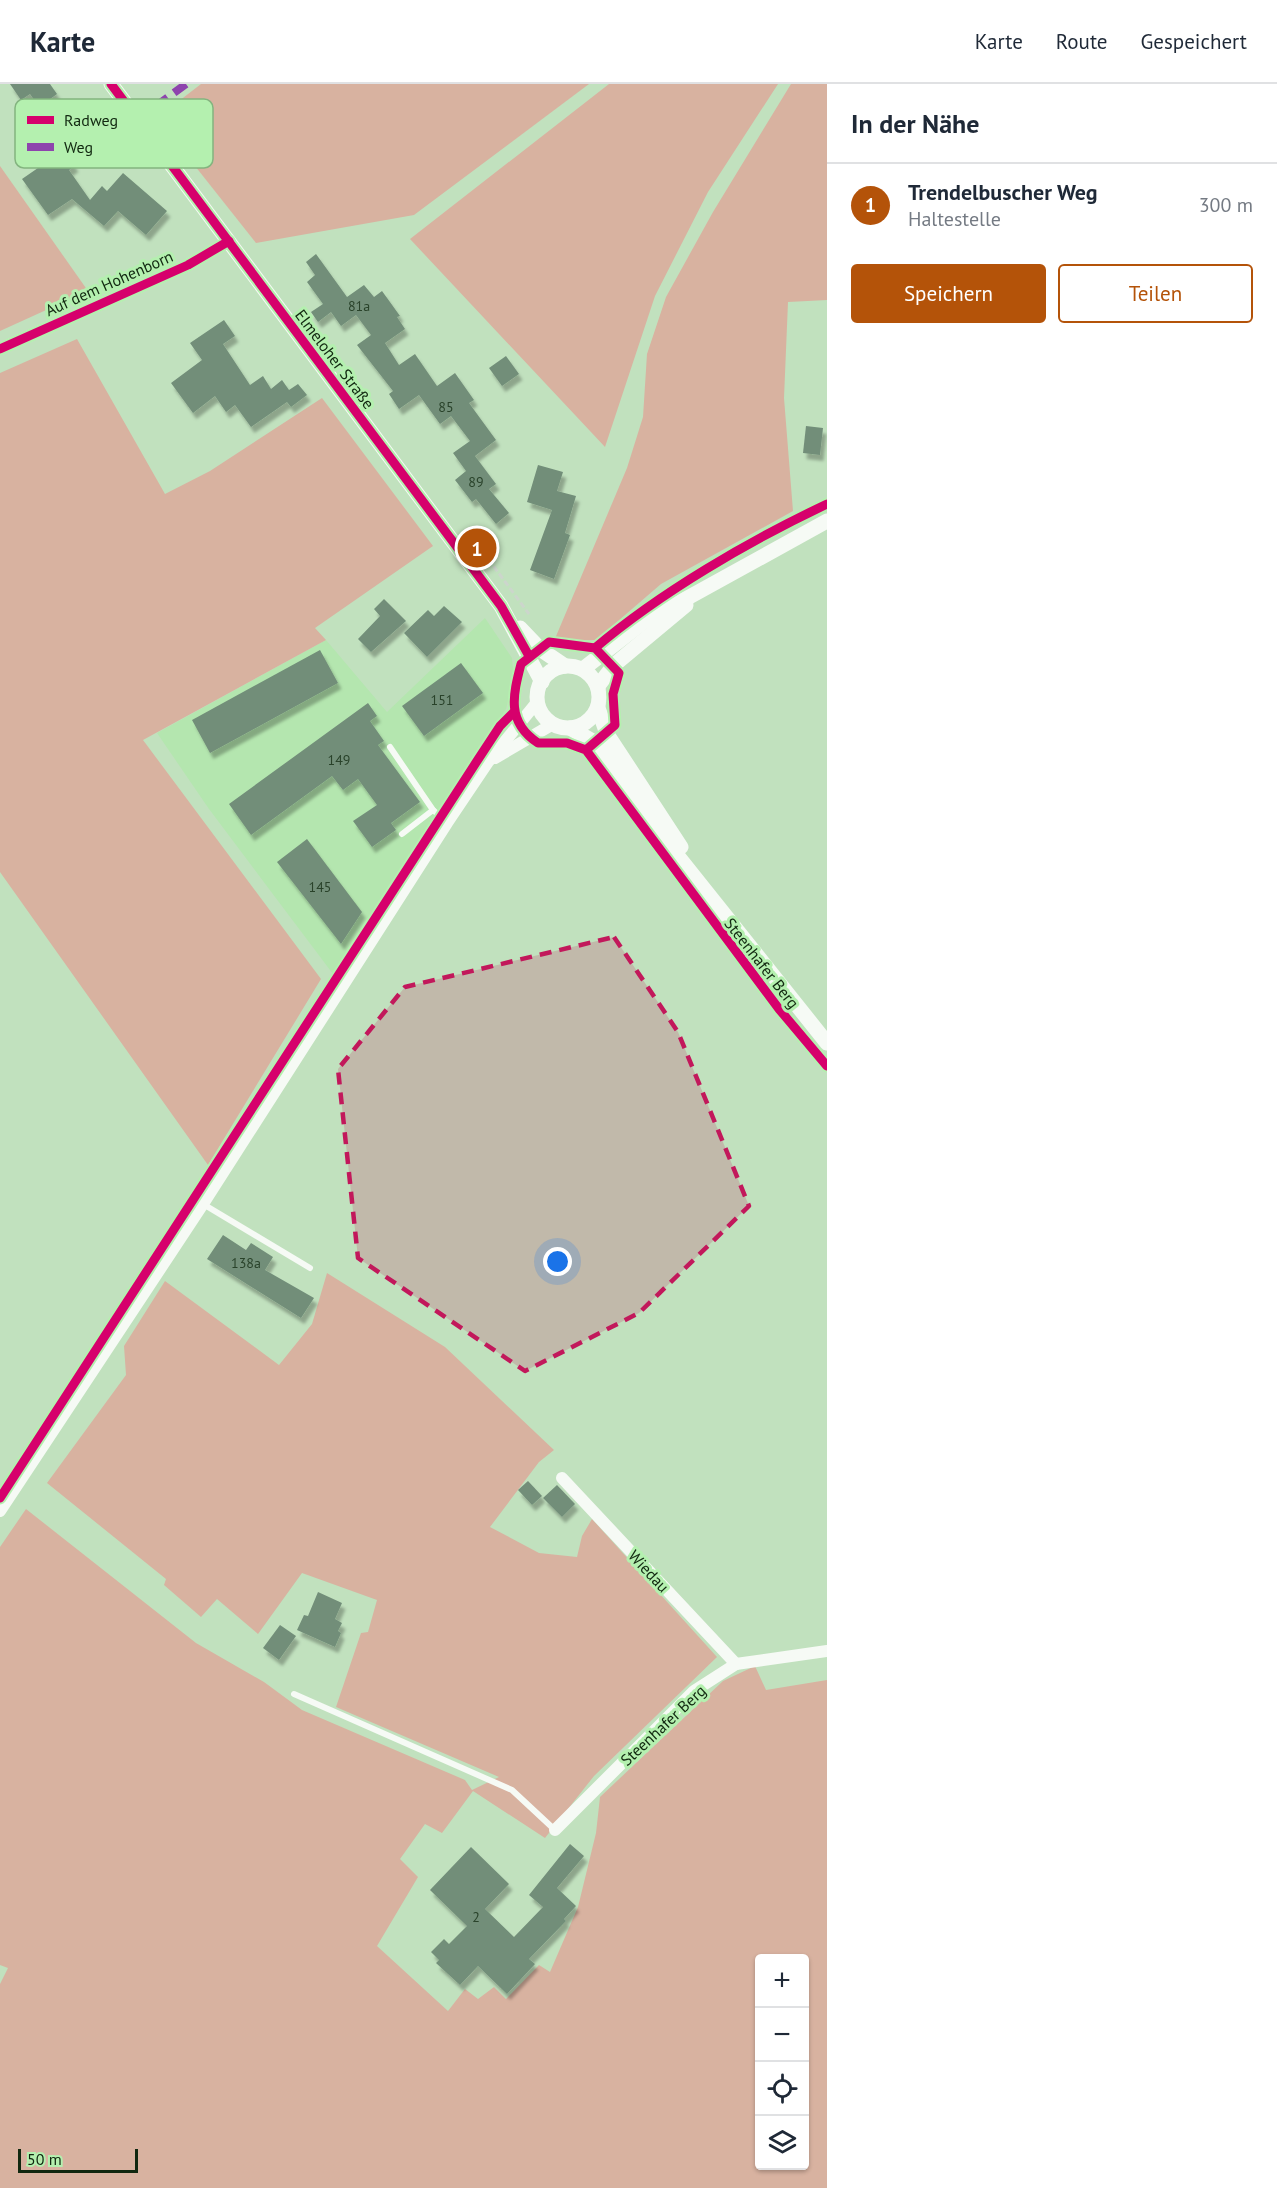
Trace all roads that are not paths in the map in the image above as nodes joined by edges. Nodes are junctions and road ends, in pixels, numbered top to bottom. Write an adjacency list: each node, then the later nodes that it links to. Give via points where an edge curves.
1 (111, 84): 2 (street, Elmeloher Straße)
2 (122, 99)
3 (174, 168): 4 (street, Elmeloher Straße)
4 (229, 241): 5 (street, Auf dem Hohenborn, via 188,265); 8 (street, Elmeloher Straße)
5 (0, 349)
6 (827, 521): 7 (street)
7 (699, 593): 10 (street, via 642,623); 12 (street, via 614,665)
8 (504, 610): 9 (street, Elmeloher Straße, via 540,649); 11 (street, Elmeloher Straße)
9 (565, 666): 10 (street); 11 (street, via 555,669)
10 (583, 669): 12 (street)
11 (542, 682): 13 (street, via 537,691)
12 (598, 686): 14 (street)
13 (538, 701): 15 (street, via 544,716); 18 (street)
14 (597, 708): 16 (street, via 590,719); 22 (street, Steenhafer Berg, via 607,734)
15 (553, 724): 16 (street); 18 (street)
16 (570, 728): 22 (street, Steenhafer Berg, via 596,743 653,825)
17 (390, 747): 19 (lane)
18 (489, 762): 20 (street)
19 (433, 810): 20 (lane); 21 (lane)
20 (447, 823): 24 (street)
21 (402, 834)
22 (700, 881): 23 (street, Steenhafer Berg)
23 (827, 1043)
24 (203, 1204): 25 (lane); 27 (street)
25 (310, 1268)
26 (562, 1478): 29 (street, Wiedau)
27 (0, 1511)
28 (827, 1651): 29 (street, Steenhafer Berg)
29 (736, 1664): 31 (street, Steenhafer Berg, via 694,1691)
30 (294, 1694): 31 (lane, via 512,1790)
31 (555, 1830)

